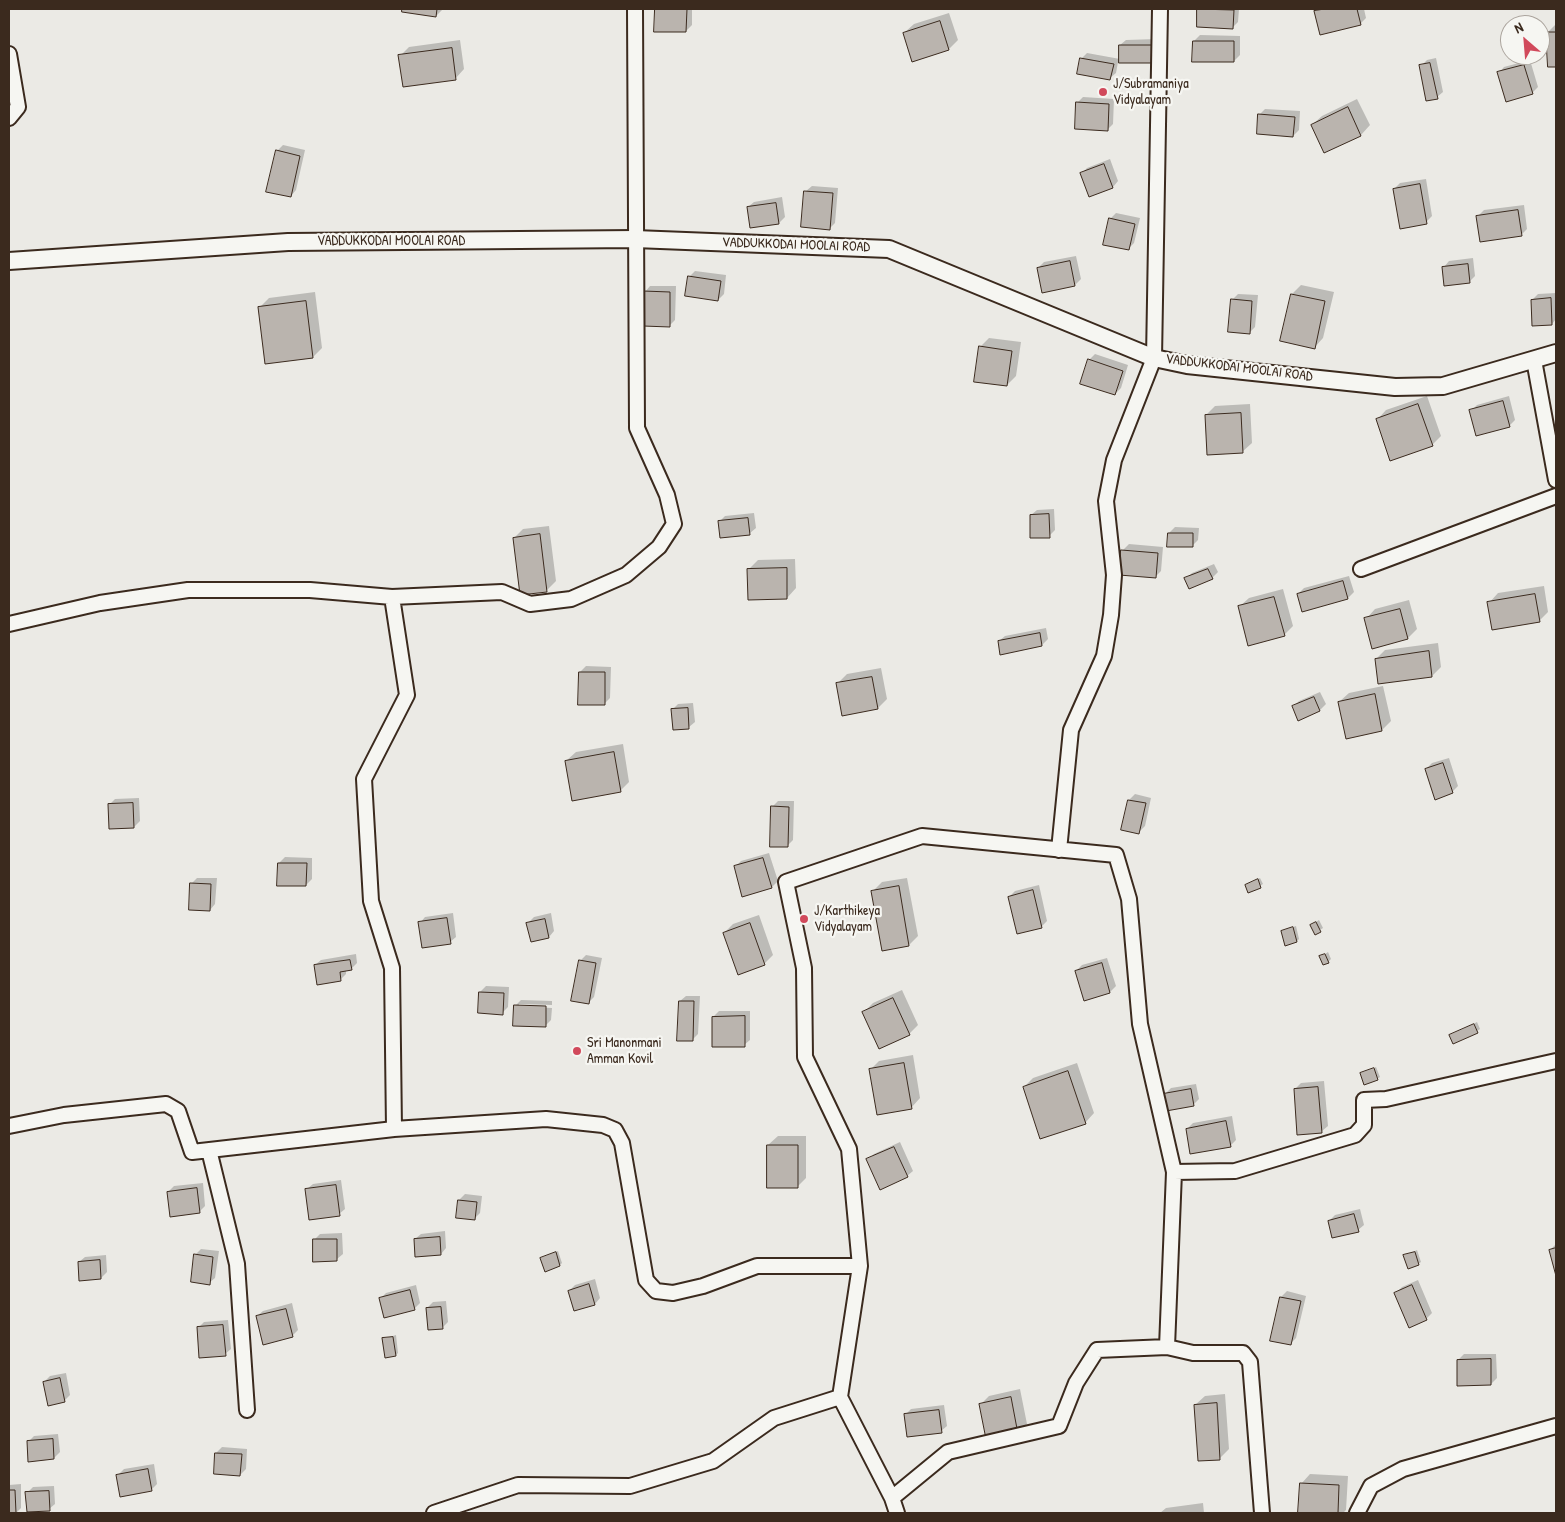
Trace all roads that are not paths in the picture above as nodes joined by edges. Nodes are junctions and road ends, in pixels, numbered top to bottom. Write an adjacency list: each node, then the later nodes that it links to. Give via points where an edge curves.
1 (636, 9): 5 (street)
2 (1160, 9): 8 (street)
3 (9, 54): 4 (street, via 18,107)
4 (9, 118)
5 (635, 240): 6 (street, VADDUKKODAI MOOLAI ROAD, via 288,242); 8 (street, VADDUKKODAI MOOLAI ROAD, via 889,249); 13 (street, via 637,428 667,495 674,524 659,546 626,574 571,599 530,604 502,592)
6 (9, 262)
7 (1556, 353): 9 (street, VADDUKKODAI MOOLAI ROAD)
8 (1154, 358): 9 (street, VADDUKKODAI MOOLAI ROAD, via 1187,365 1395,387 1443,386); 15 (street, via 1114,460 1106,501 1114,575 1112,615 1104,656 1072,730)
9 (1534, 360): 10 (street)
10 (1556, 480)
11 (1556, 496): 12 (street)
12 (1361, 569)
13 (392, 597): 14 (street, via 310,590 188,590 100,603); 18 (street, via 407,695 364,779 371,901 392,968)
14 (9, 624)
15 (1059, 850): 20 (street, via 1116,856 1129,899 1140,1024); 21 (street, via 922,836 786,882 804,968 805,1057 849,1149)
16 (1556, 1061): 20 (street, via 1386,1100 1364,1100 1364,1125 1355,1135 1234,1171)
17 (9, 1126): 19 (street, via 64,1115 166,1104 178,1112 192,1152)
18 (394, 1129): 19 (street); 21 (street, via 546,1119 615,1130 622,1143 646,1280 656,1291 673,1293 704,1286 757,1266)
19 (209, 1150): 24 (street, via 237,1264)
20 (1174, 1172): 22 (street)
21 (860, 1266): 23 (street)
22 (1167, 1347): 26 (street, via 1096,1350 1076,1383 1059,1426 948,1452); 29 (street, via 1193,1353 1243,1353 1250,1362)
23 (840, 1397): 26 (street); 27 (street, via 774,1418 713,1461 630,1486 518,1485)
24 (247, 1410)
25 (1556, 1426): 30 (street, via 1403,1469 1370,1486)
26 (892, 1498): 28 (street)
27 (434, 1513)
28 (897, 1513)
29 (1262, 1513)
30 (1357, 1513)

